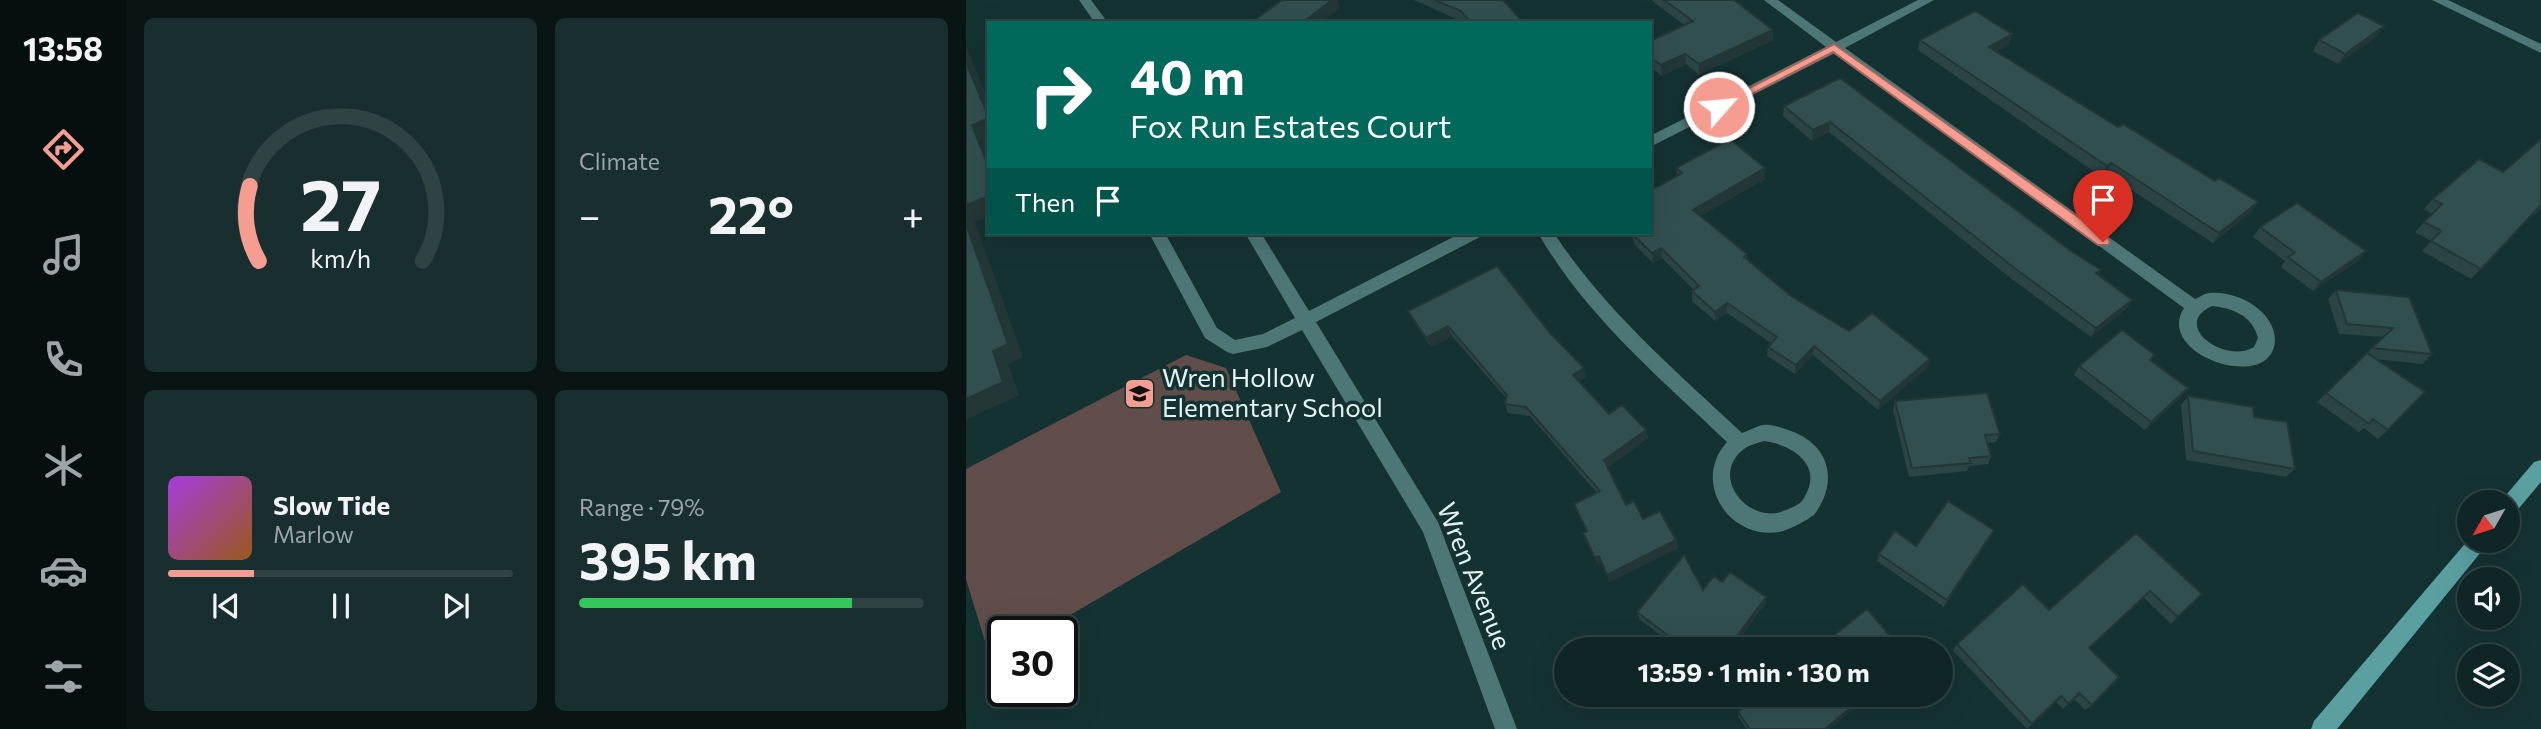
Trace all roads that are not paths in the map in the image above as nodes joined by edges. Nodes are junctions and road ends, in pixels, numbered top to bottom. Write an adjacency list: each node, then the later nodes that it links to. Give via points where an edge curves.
1 (1085, 0): 5 (street)
2 (1770, 0): 6 (street)
3 (1928, 0): 6 (street)
4 (2438, 0): 7 (street)
5 (1101, 21)
6 (1834, 47): 8 (street); 13 (street)
7 (2541, 49)
8 (1652, 141)
9 (1158, 235): 14 (street, via 1211,333 1233,347 1267,340)
10 (1254, 235): 14 (street, Wren Avenue)
11 (1470, 235): 14 (street)
12 (1547, 235): 15 (street, via 1594,301)
13 (2193, 306): 13 (street, via 2187,324 2205,350 2225,359 2246,360 2266,346 2263,326 2238,304 2210,299)
14 (1305, 319): 19 (street, Wren Avenue, via 1431,528)
15 (1738, 441): 15 (street, via 1721,464 1719,485 1738,513 1767,524 1785,522 1810,507 1820,475 1807,447 1781,434 1764,433)
16 (2541, 468): 17 (main road)
17 (2520, 493)
18 (2470, 553): 20 (main road)
19 (1506, 729)
20 (2322, 729)

